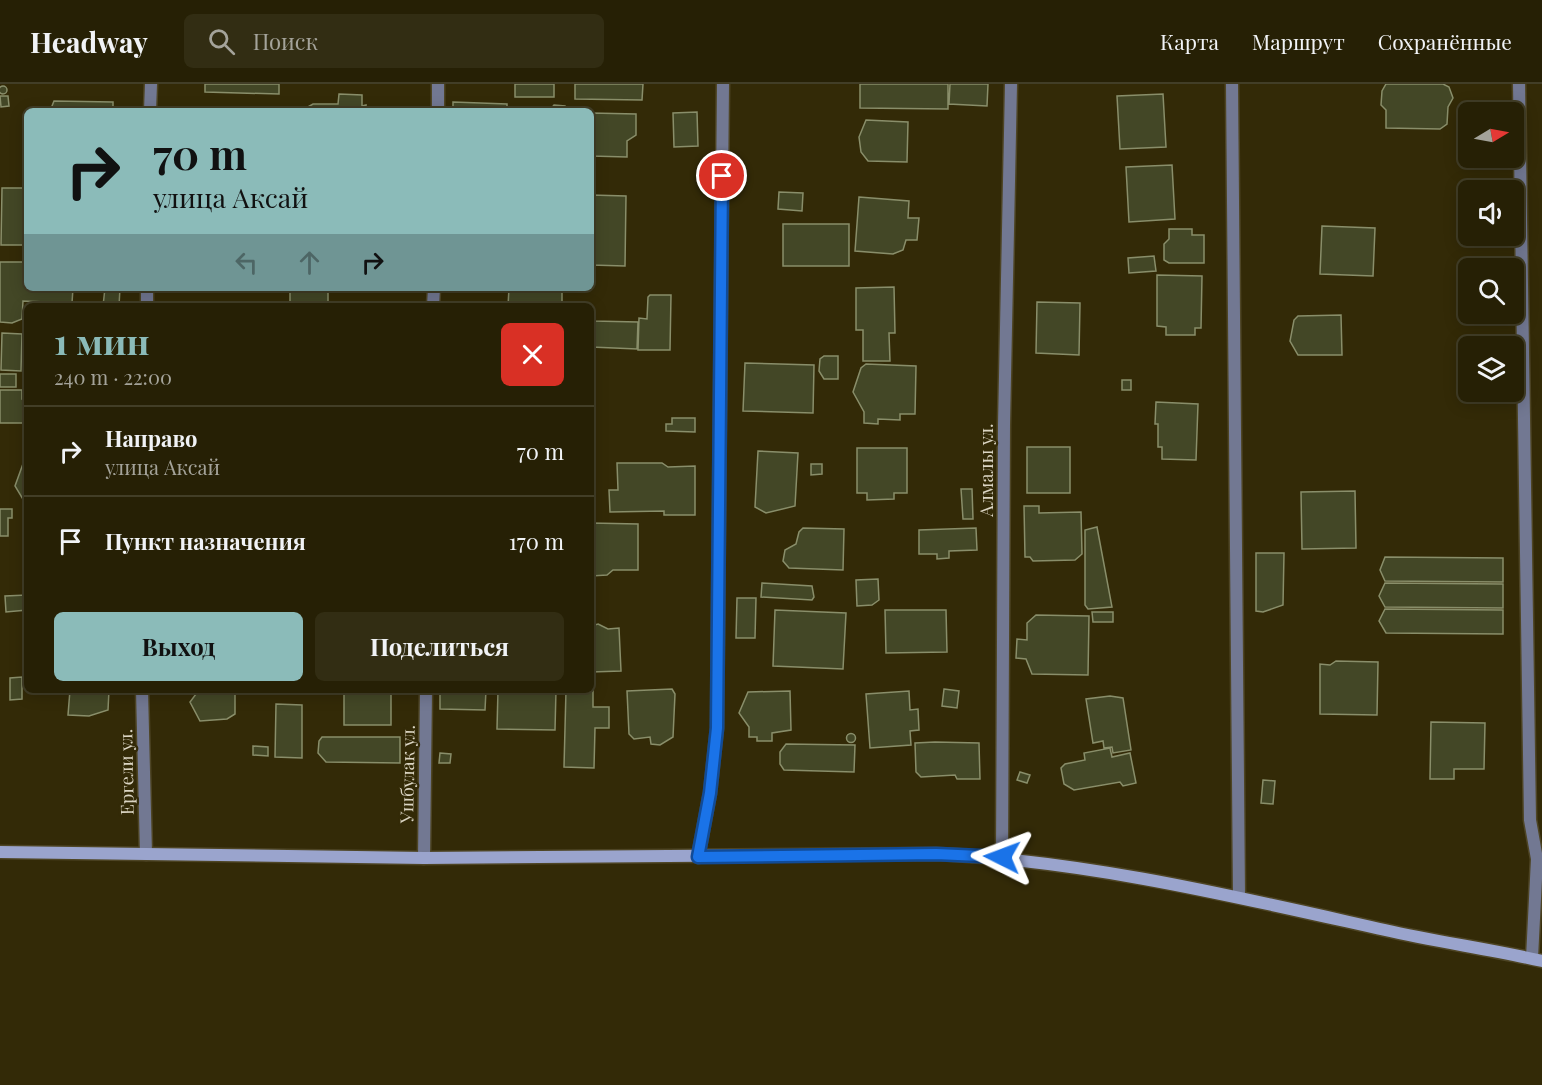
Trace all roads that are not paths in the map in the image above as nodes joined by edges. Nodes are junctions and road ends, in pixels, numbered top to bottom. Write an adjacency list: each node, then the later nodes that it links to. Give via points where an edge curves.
1 (151, 84): 7 (street)
2 (438, 84): 8 (street)
3 (723, 84): 13 (street, via 717,728)
4 (1011, 84): 14 (street, Алмалы ул., via 1004,425)
5 (1232, 84): 16 (street)
6 (1519, 84): 17 (street, via 1530,820 1537,859)
7 (150, 108)
8 (438, 108)
9 (142, 693): 12 (street, Ергели ул.)
10 (426, 693): 15 (street, Ушбулак ул.)
11 (0, 852): 12 (main road)
12 (146, 854): 15 (main road)
13 (698, 857): 14 (main road); 15 (main road)
14 (1002, 857): 16 (main road)
15 (424, 858)
16 (1239, 896): 17 (main road, via 1387,931)
17 (1537, 960)

